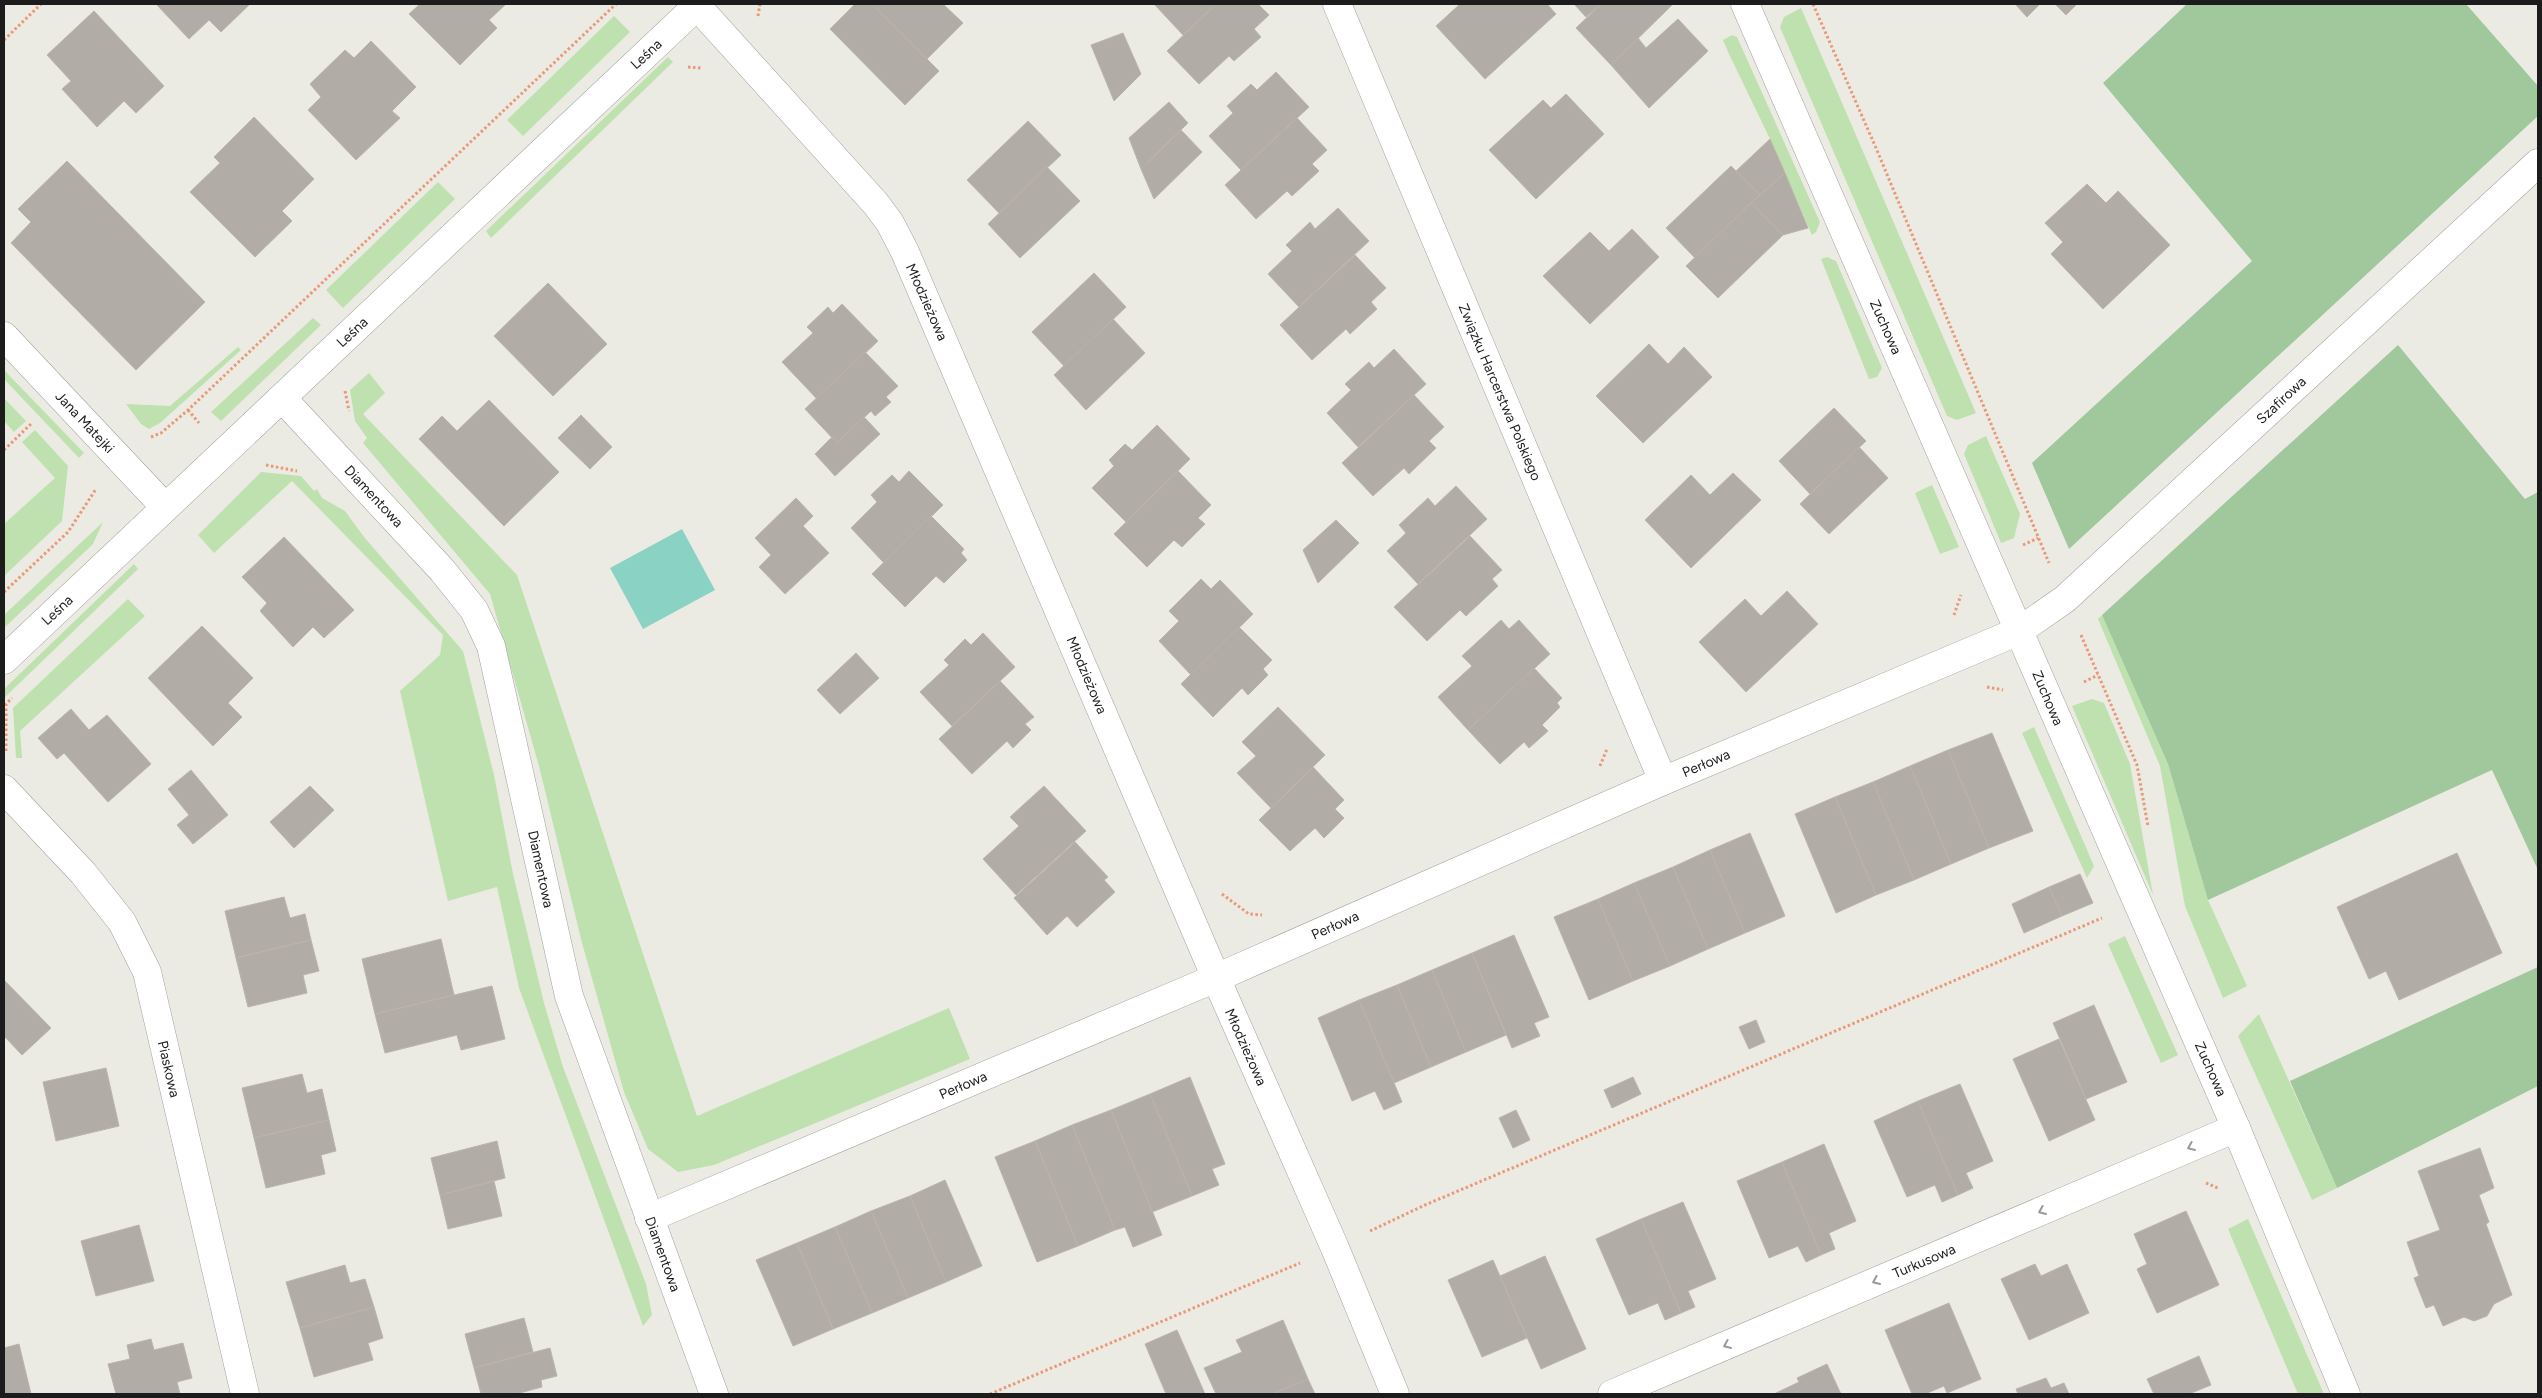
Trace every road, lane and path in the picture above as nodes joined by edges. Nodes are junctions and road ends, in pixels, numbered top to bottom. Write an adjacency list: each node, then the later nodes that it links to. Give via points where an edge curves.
1 (41, 4): 7 (path)
2 (616, 4): 12 (path, via 188,410 161,434)
3 (1337, 4): 24 (street, Związku Harcerstwa Polskiego)
4 (1745, 4): 20 (street, Zuchowa)
5 (1813, 4): 18 (path)
6 (698, 5): 10 (street, Leśna); 30 (street, Młodzieżowa, via 890,223)
7 (4, 40)
8 (2538, 163): 18 (street, Szafirowa)
9 (4, 336): 15 (street, Jana Matejki)
10 (282, 398): 15 (street, Leśna); 32 (street, Diamentowa, via 442,570 474,610 491,646 569,996)
11 (34, 421): 13 (path)
12 (146, 439)
13 (4, 450)
14 (97, 487): 17 (path, via 68,532)
15 (165, 507): 21 (street, Leśna)
16 (1962, 587): 19 (path, via 1960,601)
17 (4, 592)
18 (2065, 599): 20 (street, Szafirowa); 26 (path, via 2137,765)
19 (1950, 621)
20 (2019, 631): 24 (street, Perłowa); 28 (street, Zuchowa)
21 (4, 660)
22 (1608, 747): 23 (path)
23 (1598, 770)
24 (1663, 781): 30 (street, Perłowa)
25 (4, 789): 34 (street, Piaskowa, via 83,873 122,922 147,972)
26 (2148, 830)
27 (1221, 892): 29 (path, via 1248,914)
28 (2137, 904): 31 (street, Zuchowa); 33 (path, via 1434,1201)
29 (1264, 915)
30 (1216, 978): 32 (street, Perłowa); 33 (street, Młodzieżowa)
31 (2236, 1128): 38 (street, Turkusowa, one-way to 38); 39 (street, Zuchowa)
32 (650, 1218): 35 (street, Diamentowa)
33 (1335, 1248): 36 (path); 37 (street, Młodzieżowa)
34 (245, 1394)
35 (714, 1394)
36 (990, 1394)
37 (1395, 1394)
38 (1612, 1394)
39 (2346, 1394)

